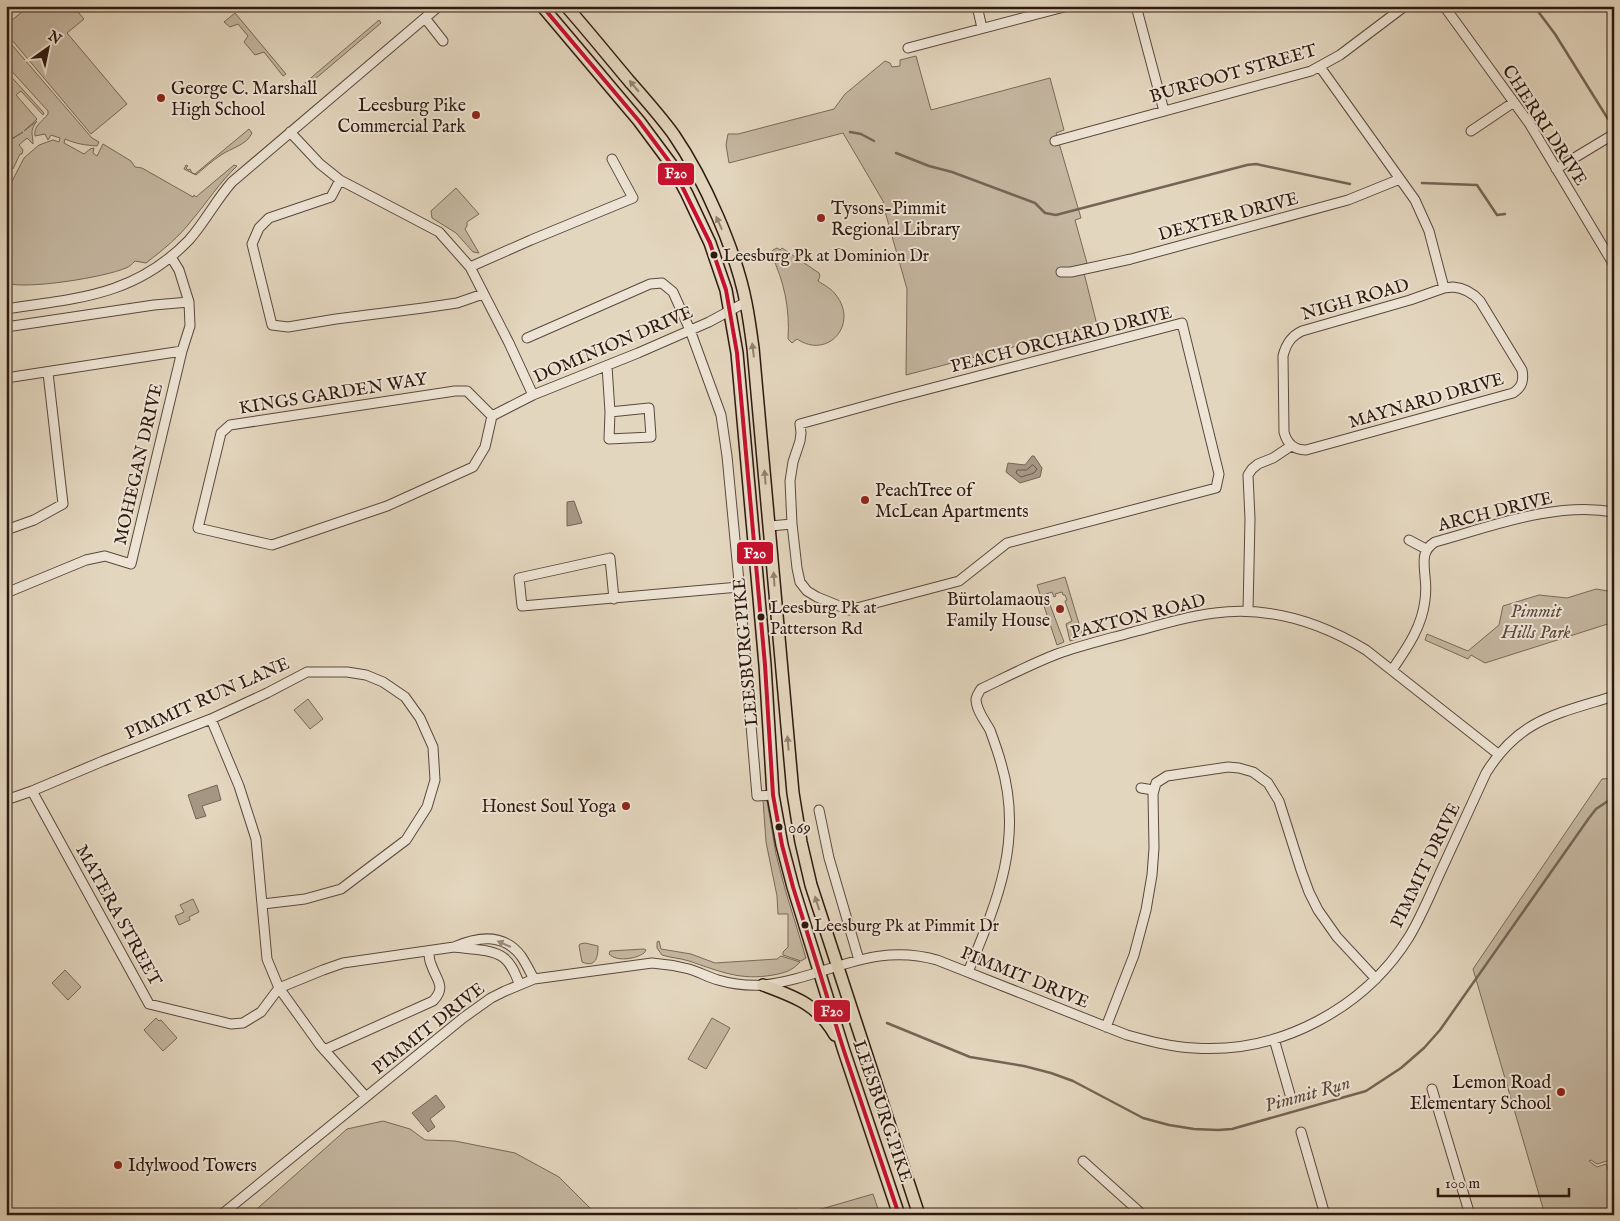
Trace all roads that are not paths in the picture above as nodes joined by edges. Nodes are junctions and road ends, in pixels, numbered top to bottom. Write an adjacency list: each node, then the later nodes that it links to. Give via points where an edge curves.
1 (439, 6): 9 (street)
2 (542, 6): 33 (main road, LEESBURG PIKE, via 639,120 671,164 710,243)
3 (566, 6): 31 (main road, LEESBURG PIKE, one-way to 3, via 726,237 674,135)
4 (977, 6): 10 (street)
5 (1068, 6): 10 (street)
6 (1136, 6): 15 (street)
7 (1405, 6): 13 (street, BURFOOT STREET)
8 (1444, 6): 14 (street, CHERRI DRIVE)
9 (425, 18): 11 (street); 17 (street)
10 (982, 28): 12 (street)
11 (443, 41)
12 (908, 48)
13 (1320, 67): 15 (street, BURFOOT STREET); 22 (street)
14 (1514, 102): 16 (street); 21 (street, CHERRI DRIVE)
15 (1164, 111): 19 (street, BURFOOT STREET)
16 (1472, 131)
17 (290, 132): 23 (street); 24 (street, via 232,182 198,230)
18 (1614, 134): 21 (street)
19 (1055, 141)
20 (612, 159): 26 (street, via 633,198)
21 (1556, 170): 25 (street, CHERRI DRIVE)
22 (1400, 179): 27 (street, DEXTER DRIVE, via 1348,200 1131,259); 28 (street, via 1422,212)
23 (340, 180): 26 (street, via 439,232); 29 (street, via 331,197 269,218 259,228 252,244 272,324 288,327 457,303)
24 (171, 256): 30 (street, MOHEGAN DRIVE); 32 (street, via 153,270 100,294)
25 (1614, 265)
26 (470, 267): 29 (street)
27 (1062, 272)
28 (1444, 288): 44 (street, NIGH ROAD, via 1302,331 1290,339 1283,356 1284,432); 44 (street, MAYNARD DRIVE, via 1461,288 1480,301 1522,370 1519,389 1466,407 1306,450)
29 (483, 294): 41 (street)
30 (189, 302): 34 (street); 37 (street, MOHEGAN DRIVE, via 190,326)
31 (746, 302): 33 (street, DOMINION DRIVE); 47 (main road, LEESBURG PIKE, one-way to 31)
32 (6, 308)
33 (730, 311): 35 (street, DOMINION DRIVE); 62 (main road, LEESBURG PIKE, via 737,353 759,594)
34 (6, 327)
35 (690, 330): 36 (street, via 674,292 662,283 650,284); 38 (street, DOMINION DRIVE); 51 (street, via 721,415)
36 (527, 338)
37 (182, 351): 39 (street); 52 (street, MOHEGAN DRIVE, via 131,564 105,556 86,560)
38 (608, 366): 41 (street, DOMINION DRIVE); 42 (street)
39 (48, 373): 40 (street); 48 (street, via 64,504)
40 (6, 378)
41 (533, 395): 43 (street, DOMINION DRIVE)
42 (610, 412): 42 (street, via 608,439 651,437 649,408)
43 (492, 416): 43 (street, KINGS GARDEN WAY, via 467,391 454,391 230,425 221,433 198,528 272,545 387,506 473,467 484,447)
44 (1291, 446): 54 (street, via 1252,468 1248,475)
45 (1614, 512): 50 (street, ARCH DRIVE, via 1577,509 1549,512 1435,542)
46 (792, 524): 46 (street, PEACH ORCHARD DRIVE, via 800,582 817,597 849,610 959,581 1007,544 1216,488 1218,474 1182,323 800,424 800,441 790,481); 47 (street)
47 (770, 526): 69 (main road, LEESBURG PIKE, one-way to 47, via 811,885 793,793)
48 (6, 530)
49 (1408, 540): 50 (street)
50 (1426, 549): 55 (street, ARCH DRIVE, via 1422,616 1409,646)
51 (740, 587): 53 (street); 62 (street, via 757,796)
52 (6, 593)
53 (614, 599): 53 (street, via 610,558 519,578 522,606)
54 (1248, 611): 55 (street, PAXTON ROAD, via 1288,616 1324,628 1347,638); 71 (street, PAXTON ROAD, via 1186,618 1078,647 1039,661 981,689 976,700 1002,764 1009,835 1000,889)
55 (1392, 670): 58 (street, PAXTON ROAD)
56 (1614, 696): 58 (street, PIMMIT DRIVE, via 1536,723)
57 (210, 718): 61 (street, PIMMIT RUN LANE); 65 (street, via 239,786 256,839); 65 (street, PIMMIT RUN LANE, via 307,672 347,672 383,682 405,697 420,718 433,747 435,780 427,807 406,840 342,889)
58 (1498, 754): 73 (street, PIMMIT DRIVE, via 1486,773 1417,922)
59 (1141, 788): 60 (street)
60 (1154, 790): 73 (street, via 1156,784 1167,776 1228,768 1246,770 1262,778 1273,788 1279,801 1301,870 1318,910 1337,937); 77 (street, via 1154,848 1146,910 1134,955)
61 (32, 791): 63 (street, PIMMIT RUN LANE); 76 (street, MATERA STREET, via 149,1004 231,1024 242,1023 261,1012)
62 (773, 795): 70 (main road, LEESBURG PIKE, via 793,887)
63 (6, 800)
64 (819, 810): 68 (street, via 829,858)
65 (263, 904): 76 (street, via 267,959)
66 (454, 947): 67 (street, MATERA STREET); 72 (street, MATERA STREET, one-way to 66, via 521,956 504,942 485,938); 74 (street, MATERA STREET, via 496,953 505,958)
67 (429, 952): 76 (street, MATERA STREET, via 343,964); 79 (street, via 441,986 433,1001)
68 (859, 960): 69 (street, PIMMIT DRIVE); 71 (street, PIMMIT DRIVE, via 911,954)
69 (837, 966): 70 (street, PIMMIT DRIVE); 88 (main road, LEESBURG PIKE)
70 (820, 972): 75 (street, PIMMIT DRIVE); 80 (main road, LEESBURG PIKE)
71 (968, 972): 77 (street, PIMMIT DRIVE)
72 (534, 979): 74 (street, PIMMIT DRIVE); 75 (street, PIMMIT DRIVE, via 652,963 690,970 734,984)
73 (1376, 979): 78 (street, PIMMIT DRIVE, via 1318,1021)
74 (520, 985): 82 (street, PIMMIT DRIVE, via 491,998)
75 (763, 985): 80 (main road, via 811,1007 830,1027)
76 (280, 988): 79 (street)
77 (1106, 1027): 78 (street, PIMMIT DRIVE, via 1150,1042 1195,1048 1232,1047)
78 (1274, 1039): 83 (street)
79 (324, 1050): 82 (street)
80 (844, 1051): 87 (main road, LEESBURG PIKE)
81 (1432, 1089): 91 (street)
82 (366, 1097): 86 (street, PIMMIT DRIVE)
83 (1291, 1098)
84 (1302, 1132): 90 (street)
85 (1083, 1162): 89 (street)
86 (221, 1215)
87 (899, 1215)
88 (919, 1215)
89 (1144, 1215)
90 (1325, 1215)
91 (1470, 1215)

